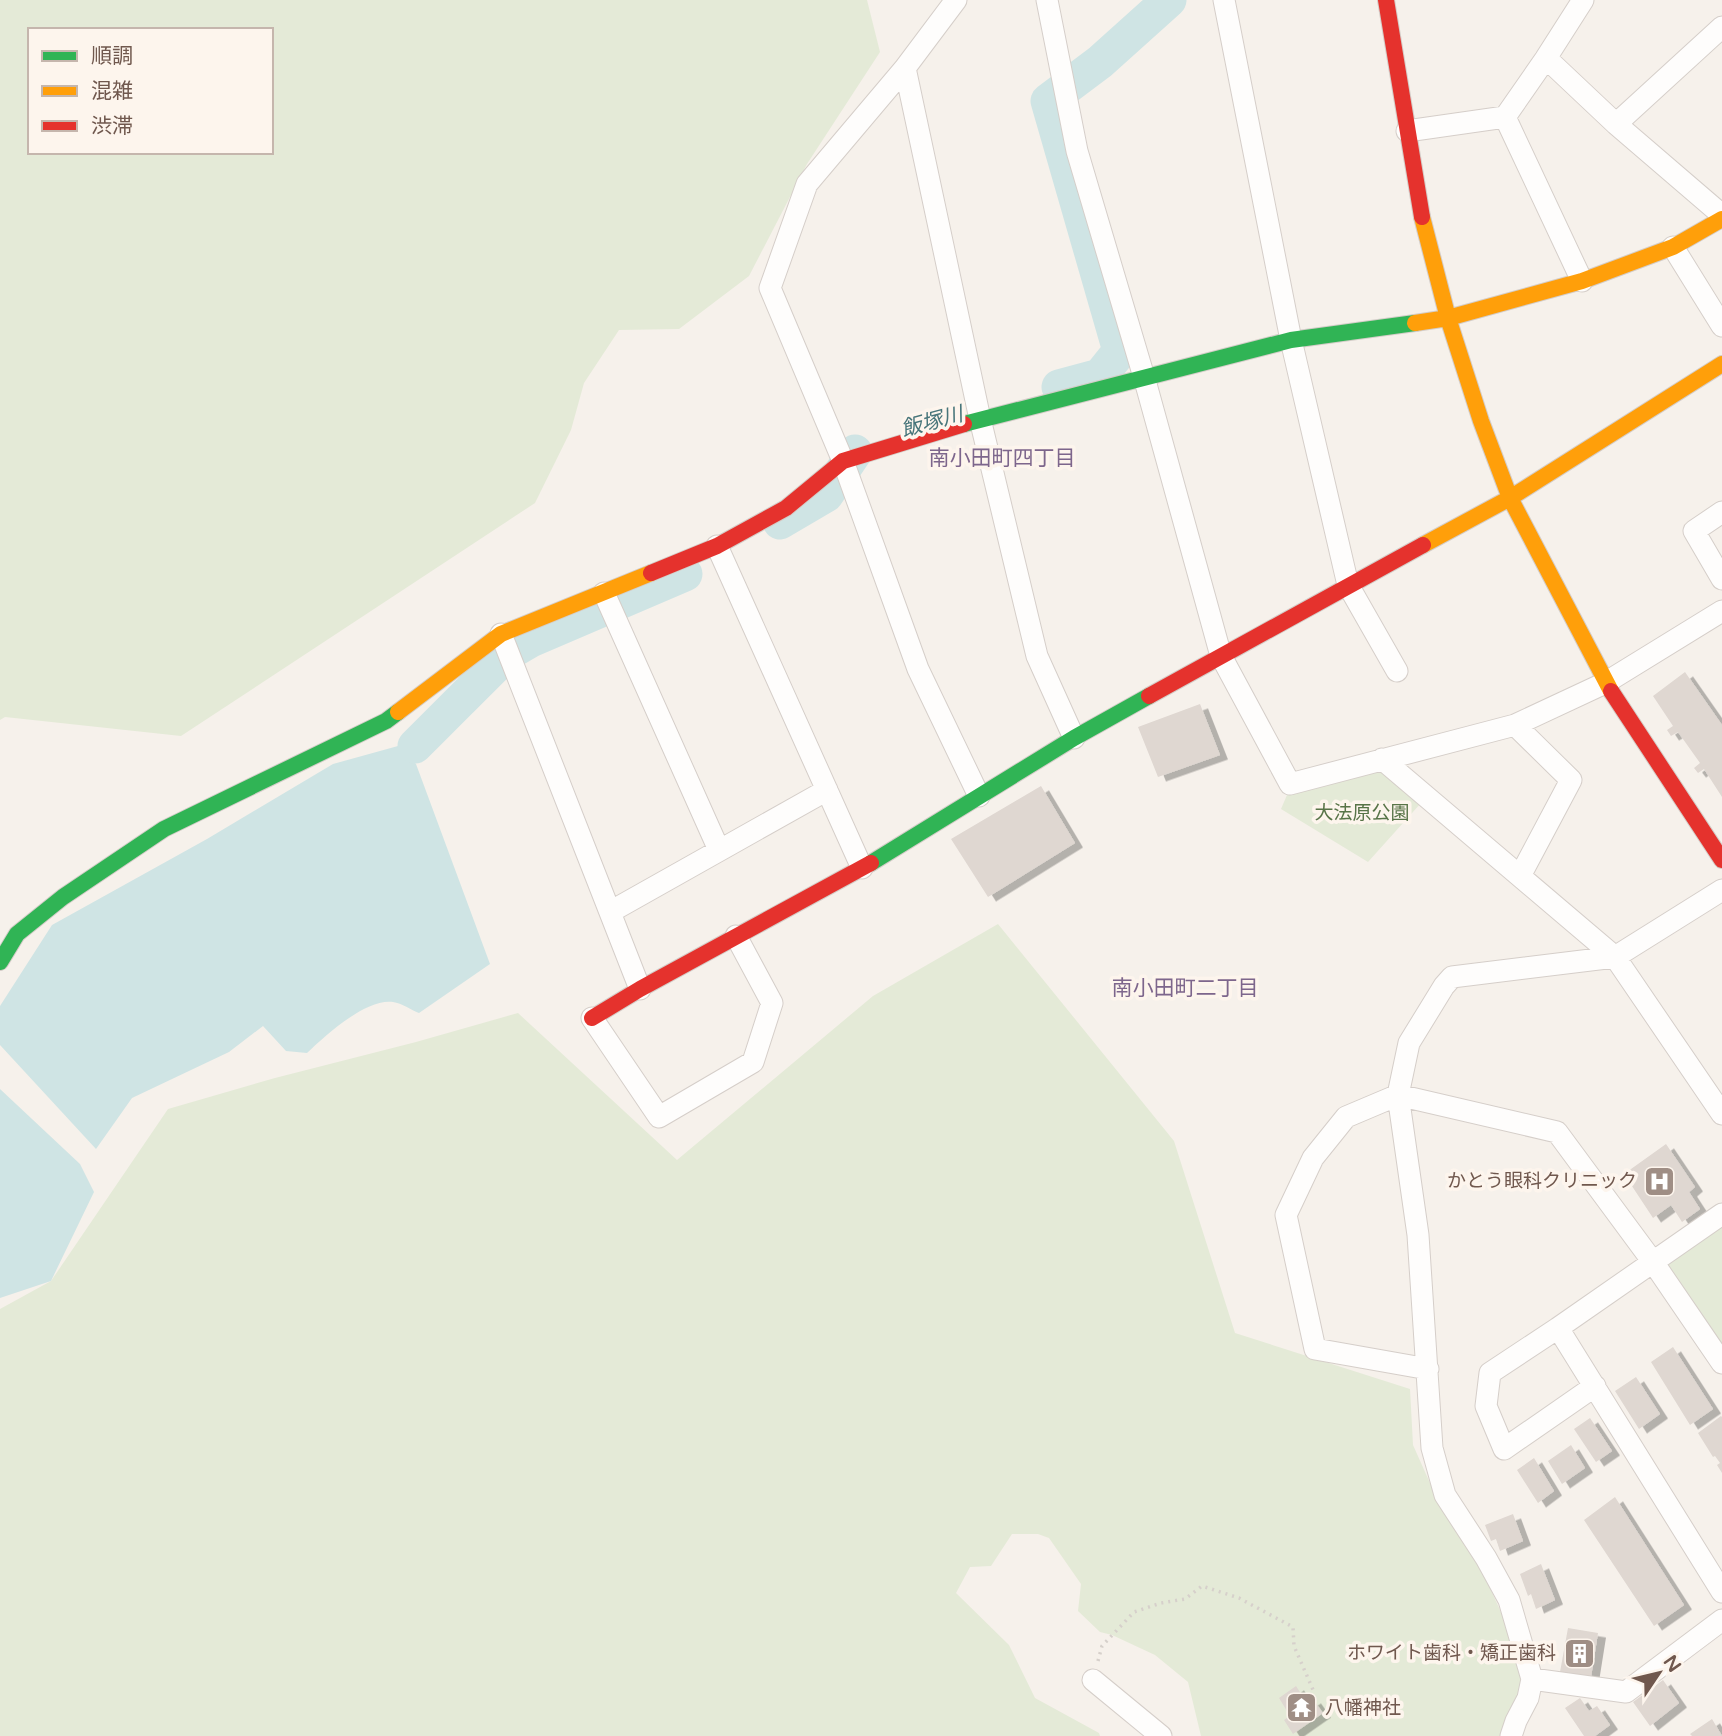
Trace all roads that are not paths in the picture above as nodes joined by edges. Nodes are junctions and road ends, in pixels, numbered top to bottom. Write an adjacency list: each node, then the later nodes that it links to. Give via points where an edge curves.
1 (956, 0): 8 (street)
2 (1047, 0): 19 (street, via 1077,151)
3 (1224, 0): 17 (street)
4 (1583, 0): 7 (street)
5 (1391, 1): 11 (street)
6 (1722, 27): 10 (street)
7 (1546, 58): 9 (street); 10 (street)
8 (905, 68): 20 (street); 21 (street, via 807,184 770,288)
9 (1504, 117): 11 (street); 14 (street)
10 (1616, 124): 12 (street)
11 (1407, 131): 15 (street)
12 (1722, 217): 13 (street)
13 (1673, 247): 14 (street); 16 (street)
14 (1582, 281): 15 (street)
15 (1448, 318): 17 (street); 22 (street)
16 (1722, 326)
17 (1291, 340): 19 (street); 26 (street)
18 (1722, 364): 22 (street)
19 (1144, 377): 20 (street); 30 (street)
20 (980, 419): 21 (street); 34 (street, via 1037,656)
21 (843, 461): 24 (street, via 786,508); 37 (street, via 918,669)
22 (1510, 498): 26 (street); 32 (street)
23 (1722, 512): 25 (street, via 1693,531)
24 (717, 547): 27 (street); 36 (street)
25 (1722, 579)
26 (1348, 585): 30 (street); 31 (street)
27 (604, 593): 29 (street); 38 (street)
28 (1722, 611): 32 (street)
29 (501, 634): 43 (street); 46 (street, via 386,721 164,829 17,934)
30 (1221, 656): 34 (street); 35 (street, via 1290,785)
31 (1397, 671)
32 (1605, 683): 33 (street); 39 (street)
33 (1515, 724): 35 (street); 41 (street, via 1571,780)
34 (1074, 738): 37 (street)
35 (1382, 759): 41 (street)
36 (827, 790): 38 (street); 40 (street)
37 (979, 796): 40 (street)
38 (719, 850): 43 (street)
39 (1722, 860)
40 (862, 868): 44 (street)
41 (1520, 876): 45 (street)
42 (1722, 890): 45 (street)
43 (610, 912): 47 (street)
44 (736, 936): 47 (street); 48 (street, via 772,1003 753,1062 659,1117)
45 (1615, 957): 49 (street, via 1452,977 1409,1043); 50 (street)
46 (0, 962)
47 (640, 989): 48 (street)
48 (592, 1018)
49 (1398, 1095): 52 (street, via 1558,1132); 55 (street, via 1418,1235); 55 (street, via 1346,1116 1313,1158 1286,1214 1315,1349)
50 (1722, 1114)
51 (1722, 1214): 52 (street)
52 (1653, 1262): 53 (street); 54 (street)
53 (1559, 1328): 56 (street); 56 (street, via 1490,1373 1486,1406 1504,1449)
54 (1722, 1363)
55 (1428, 1369): 59 (street, via 1432,1448 1445,1495 1509,1600)
56 (1595, 1386): 57 (street)
57 (1722, 1592)
58 (1722, 1620): 59 (street, via 1626,1692)
59 (1532, 1679): 62 (street)
60 (1093, 1680): 61 (street)
61 (1161, 1736)
62 (1511, 1736)

